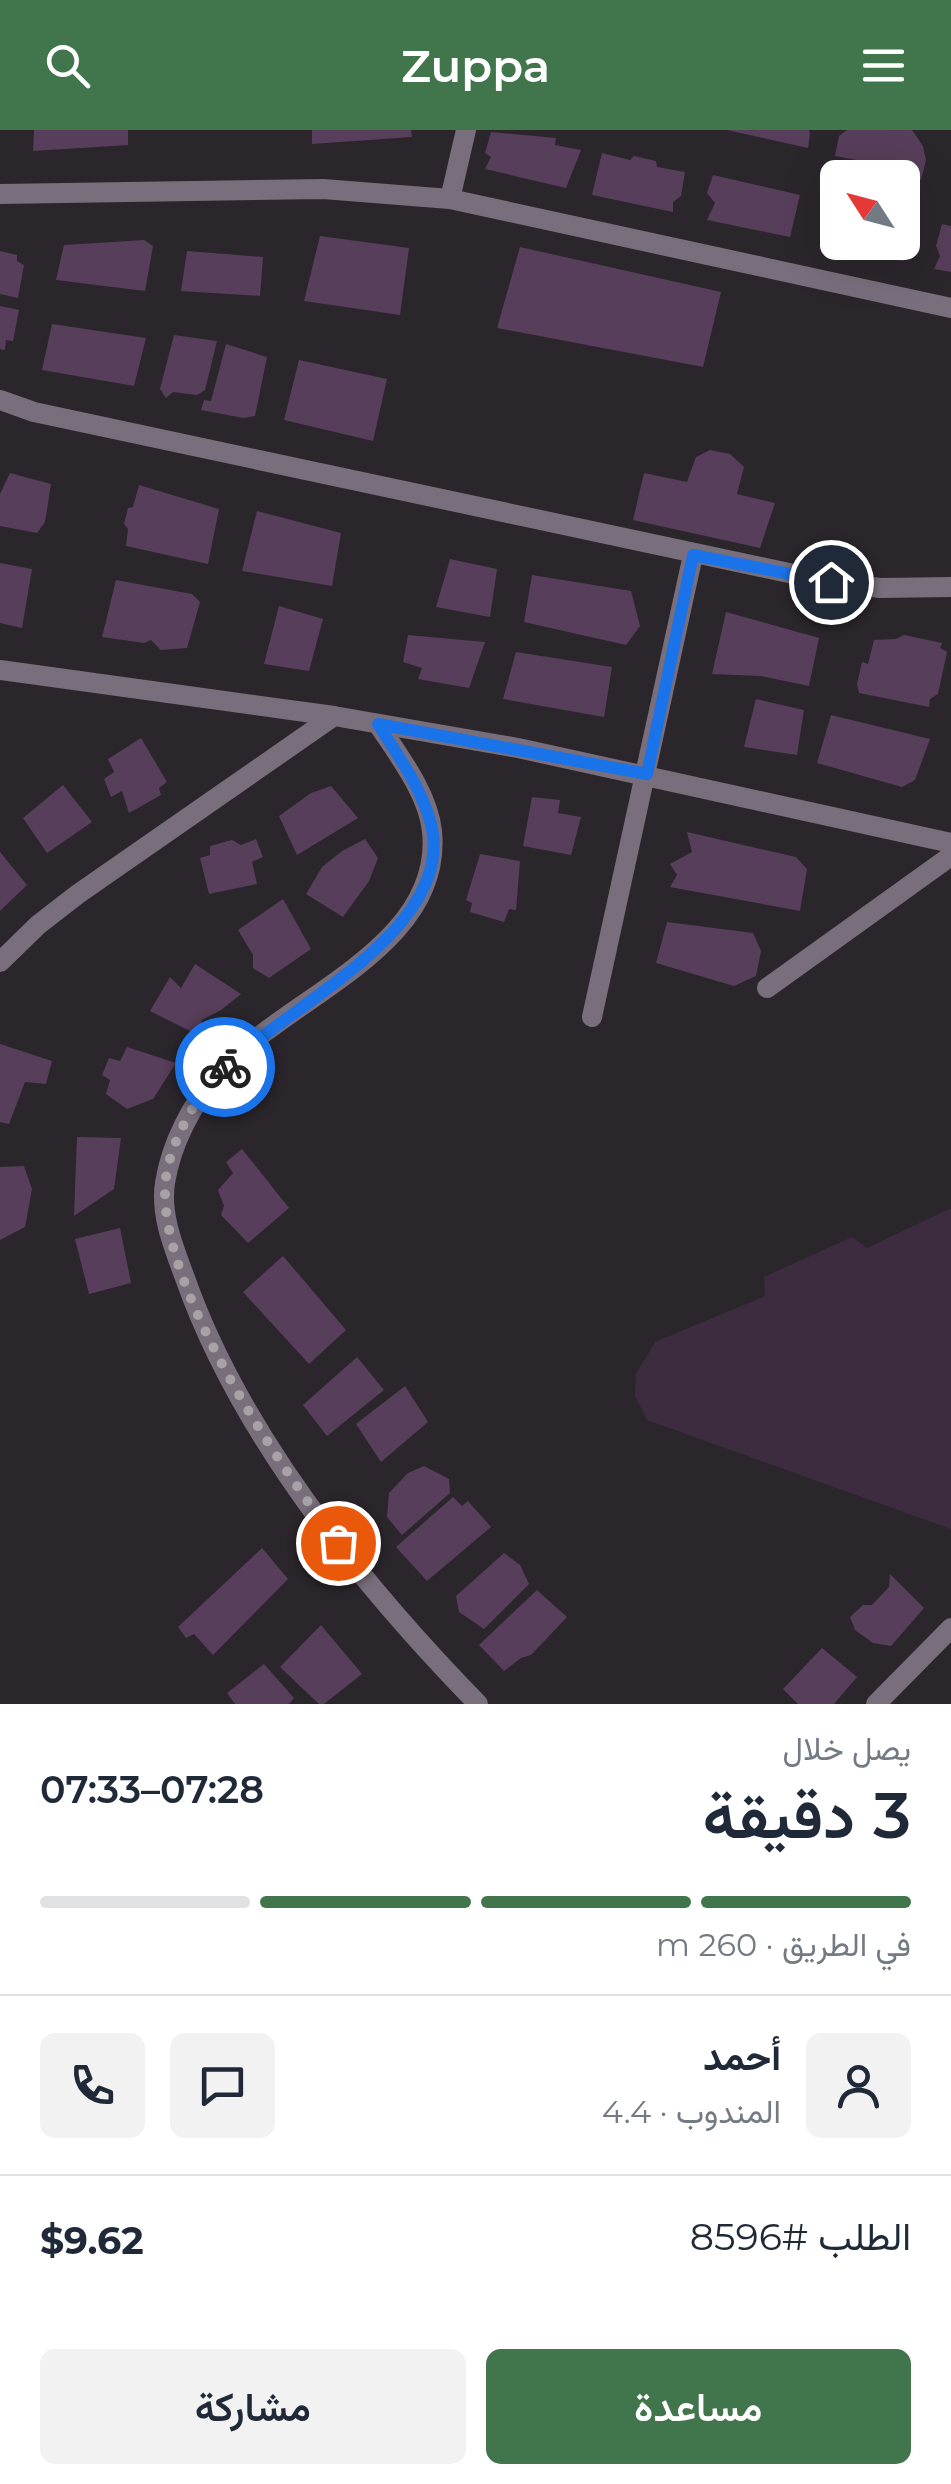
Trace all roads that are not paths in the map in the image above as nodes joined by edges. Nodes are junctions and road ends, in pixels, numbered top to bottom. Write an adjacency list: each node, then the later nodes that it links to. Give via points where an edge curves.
1 (466, 130): 3 (street)
2 (0, 194): 3 (street, via 323,189)
3 (450, 200): 4 (street)
4 (951, 308)
5 (0, 400): 6 (street)
6 (693, 555): 7 (street, via 831,582); 11 (street)
7 (951, 587)
8 (0, 670): 9 (street)
9 (334, 716): 10 (street); 14 (street, via 78,894)
10 (378, 724): 11 (street); 18 (street, via 416,786 432,828 422,894 375,952 217,1075 179,1138 165,1184 166,1207 194,1306 297,1488 401,1625)
11 (647, 774): 12 (street); 16 (street)
12 (951, 843)
13 (951, 856): 15 (street)
14 (0, 962)
15 (767, 988)
16 (592, 1018)
17 (951, 1628): 19 (street)
18 (478, 1704)
19 (876, 1704)

